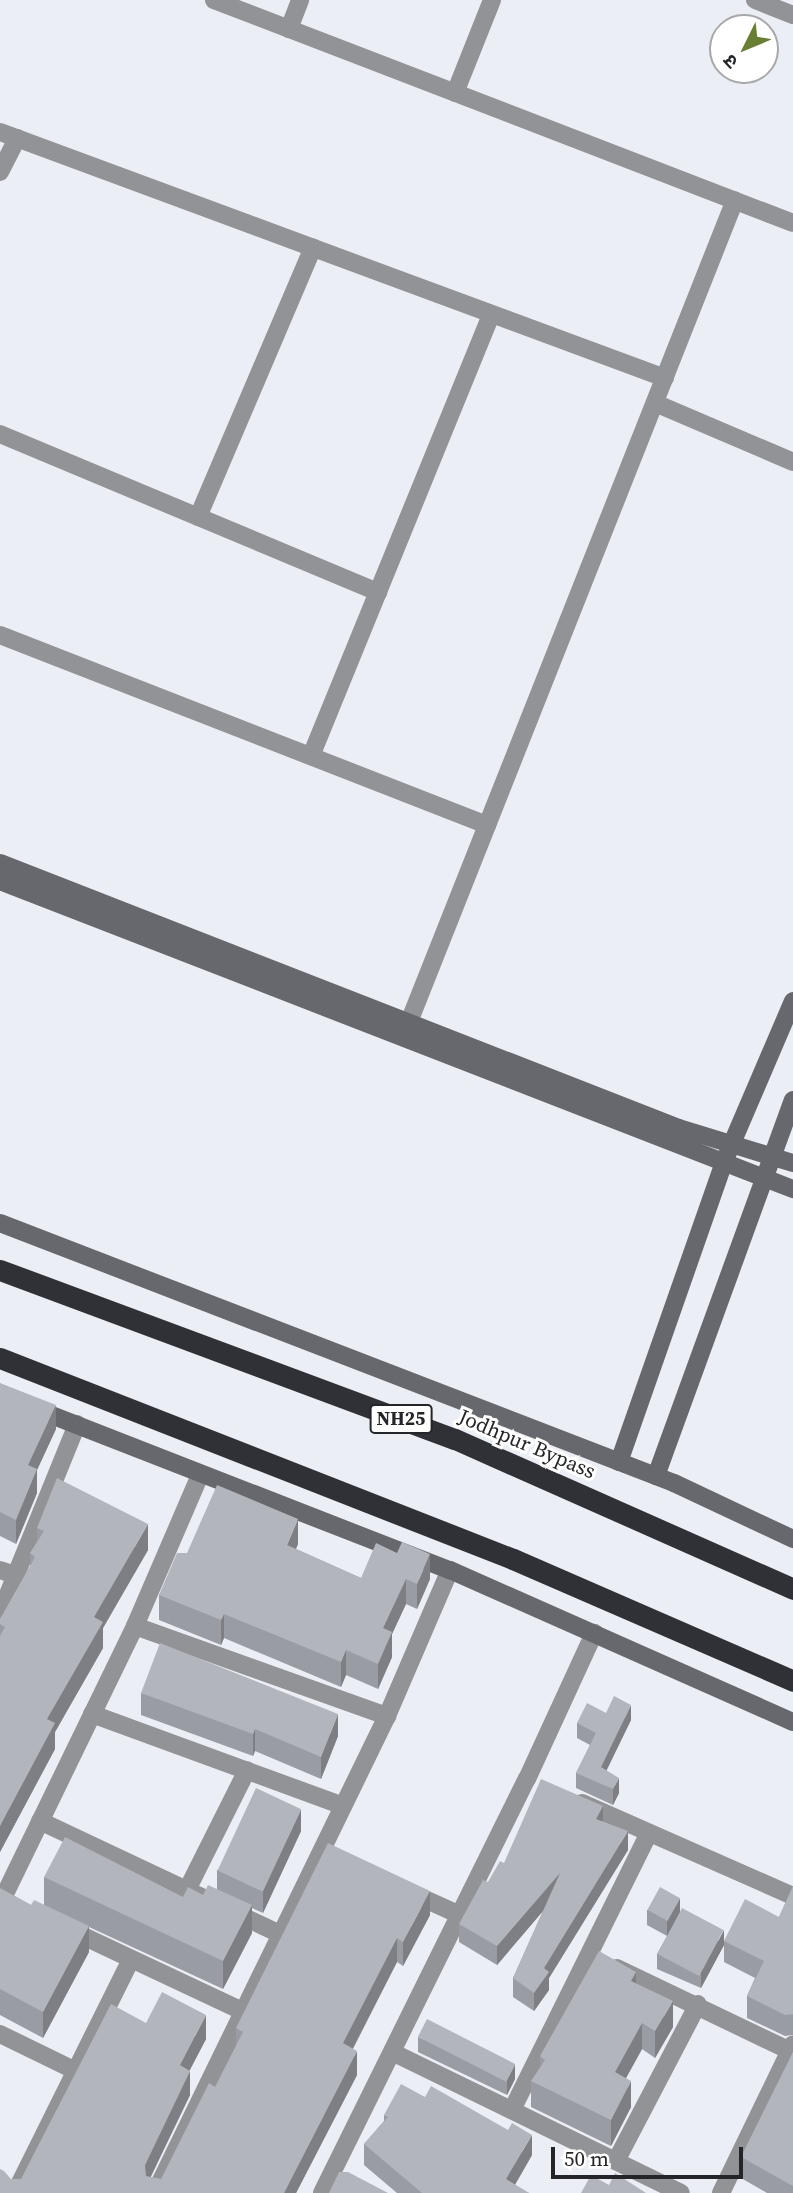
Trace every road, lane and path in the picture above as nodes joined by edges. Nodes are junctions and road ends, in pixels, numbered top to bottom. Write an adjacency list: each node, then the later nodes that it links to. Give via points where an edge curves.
1 (214, 0): 6 (street)
2 (300, 0): 6 (street)
3 (492, 0): 7 (street)
4 (755, 0): 5 (street)
5 (793, 15)
6 (289, 29): 7 (street)
7 (455, 93): 10 (street)
8 (8, 135): 9 (street); 12 (street)
9 (0, 172)
10 (736, 201): 11 (street); 14 (street)
11 (793, 223)
12 (313, 248): 13 (street); 18 (street)
13 (491, 314): 14 (street); 19 (street)
14 (665, 378): 15 (street)
15 (655, 403): 17 (street); 22 (street)
16 (0, 434): 18 (street)
17 (793, 462)
18 (198, 517): 19 (street)
19 (378, 592): 21 (street)
20 (0, 635): 21 (street)
21 (311, 756): 22 (street)
22 (487, 825): 26 (street)
23 (0, 863): 26 (street)
24 (0, 881): 30 (street)
25 (793, 1001): 28 (street)
26 (409, 1022): 28 (street, via 679,1128)
27 (793, 1100): 29 (street)
28 (733, 1142): 29 (street); 30 (street)
29 (771, 1154): 31 (street); 32 (street)
30 (724, 1162): 32 (street); 39 (street)
31 (793, 1163)
32 (762, 1177): 33 (street); 41 (street)
33 (793, 1189)
34 (0, 1223): 39 (street)
35 (0, 1270): 46 (highway, Jodhpur Bypass / NH25, via 455,1439)
36 (0, 1358): 50 (highway, via 525,1563)
37 (0, 1395): 38 (street)
38 (77, 1423): 40 (street); 45 (street)
39 (619, 1462): 41 (street)
40 (200, 1475): 44 (street); 48 (street)
41 (656, 1476): 42 (street)
42 (793, 1539)
43 (0, 1570): 45 (street)
44 (450, 1570): 49 (street); 52 (street)
45 (18, 1576): 47 (street)
46 (793, 1589)
47 (0, 1614)
48 (135, 1626): 51 (street); 52 (street)
49 (594, 1633): 53 (street); 64 (street, via 533,1782)
50 (793, 1681)
51 (92, 1714): 54 (street); 57 (street)
52 (387, 1716): 56 (street)
53 (793, 1722)
54 (247, 1770): 56 (street); 60 (street)
55 (564, 1795): 58 (street)
56 (343, 1805): 66 (street, via 327,1854)
57 (40, 1821): 60 (street); 62 (street)
58 (649, 1833): 61 (street); 67 (street)
59 (397, 1886): 64 (street)
60 (187, 1890): 66 (street)
61 (793, 1896)
62 (1, 1897): 63 (street)
63 (26, 1909)
64 (460, 1915): 73 (street)
65 (49, 1920): 68 (street)
66 (280, 1934): 70 (street)
67 (592, 1956): 69 (street); 75 (street)
68 (131, 1959): 70 (street); 74 (street)
69 (698, 2004): 72 (street); 76 (street)
70 (242, 2011): 79 (street)
71 (0, 2034): 74 (street)
72 (792, 2048): 82 (street)
73 (394, 2053): 75 (street); 80 (street, via 337,2177)
74 (76, 2071): 78 (street)
75 (512, 2110): 76 (street)
76 (616, 2161): 81 (street)
77 (0, 2170): 78 (street)
78 (18, 2187)
79 (155, 2193)
80 (322, 2193)
81 (681, 2193)
82 (721, 2193)

